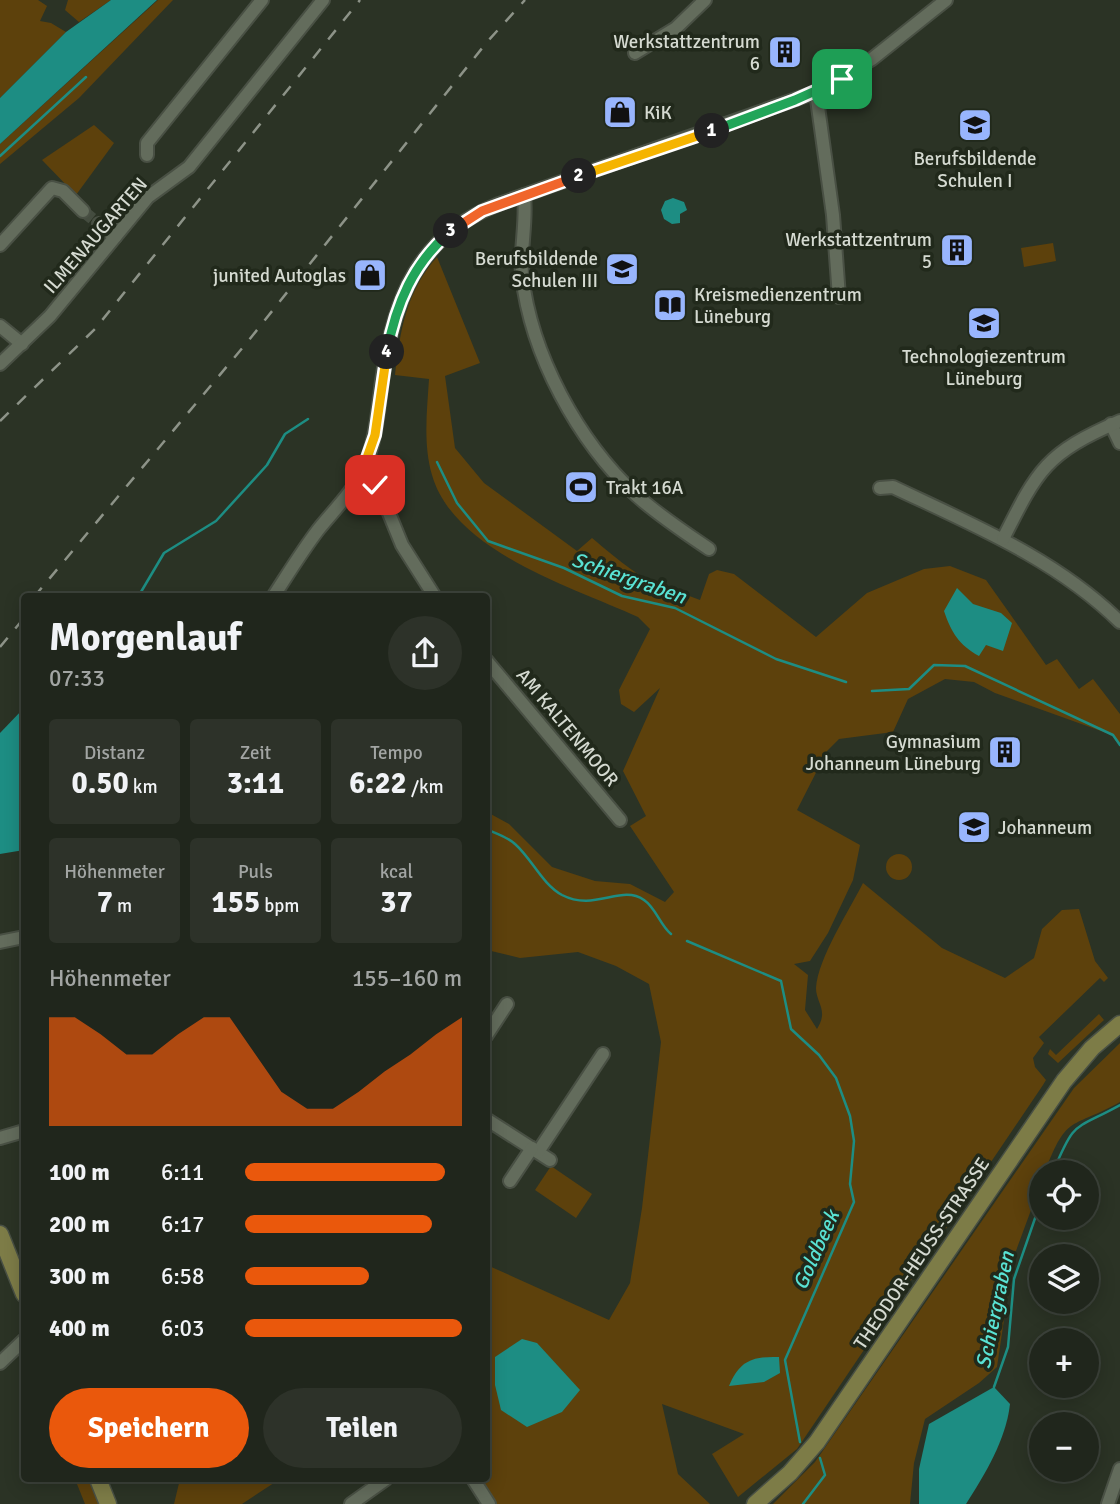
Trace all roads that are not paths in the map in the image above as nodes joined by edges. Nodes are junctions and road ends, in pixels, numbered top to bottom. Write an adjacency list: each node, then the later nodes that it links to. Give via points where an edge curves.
1 (261, 0): 7 (street, ILMENAUGARTEN, via 147,143)
2 (323, 0): 11 (street, ILMENAUGARTEN, via 189,167 148,197)
3 (705, 0): 5 (street, via 676,27)
4 (946, 0): 6 (street, via 872,59)
5 (635, 53)
6 (816, 92): 8 (street); 13 (street)
7 (147, 155)
8 (524, 195): 19 (street, via 455,227 430,251 411,279 394,318 375,435); 22 (street, via 524,283 532,321 560,391 601,455 629,487)
9 (83, 211): 12 (street, via 63,191 52,188)
10 (99, 224): 11 (street)
11 (115, 237): 15 (street, ILMENAUGARTEN, via 51,316)
12 (0, 245)
13 (839, 297)
14 (0, 326): 15 (street)
15 (22, 344): 16 (street, ILMENAUGARTEN)
16 (0, 363)
17 (1116, 423): 18 (street); 21 (street, via 1081,438 1046,465 1030,484)
18 (1120, 443)
19 (362, 472): 23 (street); 24 (street, via 382,496 402,545)
20 (880, 488): 21 (street, via 893,487)
21 (1003, 539): 25 (street, via 1065,576)
22 (709, 549)
23 (275, 593)
24 (432, 593)
25 (1120, 622)
26 (490, 665): 27 (street, AM KALTENMOOR)
27 (620, 820)
28 (21, 938): 29 (street)
29 (0, 942)
30 (508, 1004): 32 (street)
31 (1120, 1024): 51 (main road, THEODOR-HEUSS-STRASSE, via 1064,1081 817,1442)
32 (490, 1030)
33 (603, 1054): 37 (street)
34 (490, 1122): 37 (street)
35 (21, 1132): 36 (street)
36 (0, 1138)
37 (535, 1150): 38 (street); 39 (street)
38 (550, 1160)
39 (510, 1181)
40 (0, 1234): 41 (main road)
41 (21, 1286)
42 (21, 1343): 43 (street)
43 (0, 1363)
44 (1120, 1469): 52 (street)
45 (99, 1482): 48 (main road)
46 (382, 1482): 49 (street)
47 (475, 1482): 50 (street)
48 (108, 1504)
49 (351, 1504)
50 (489, 1504)
51 (755, 1504)
52 (1108, 1504)

